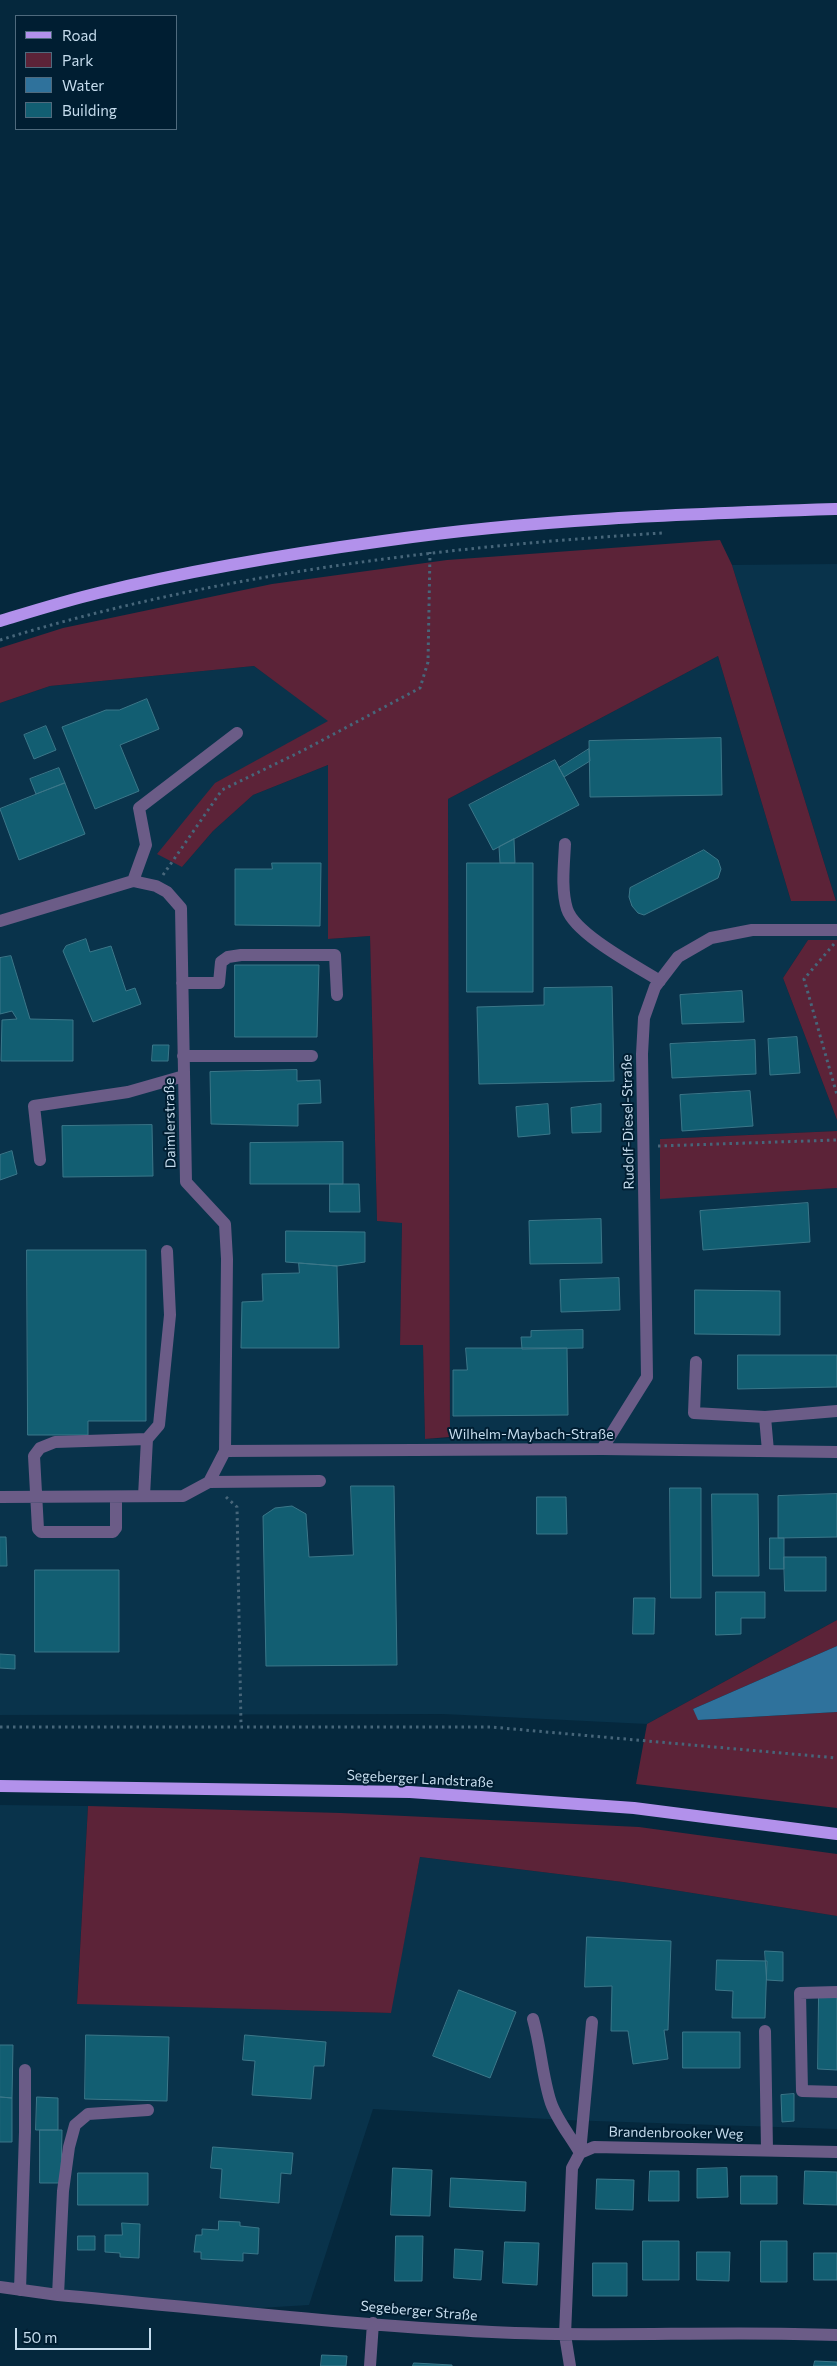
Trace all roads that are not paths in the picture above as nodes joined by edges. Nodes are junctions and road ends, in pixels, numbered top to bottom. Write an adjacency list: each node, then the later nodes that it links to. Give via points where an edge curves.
1 (837, 509): 2 (main road, via 522,525 383,540 262,560 99,593)
2 (0, 621)
3 (237, 732): 5 (street, via 139,808 146,845)
4 (565, 844): 8 (street, via 564,894 571,919 582,930)
5 (133, 881): 6 (street, Daimlerstraße); 9 (street, Daimlerstraße, via 167,892 181,908)
6 (0, 921)
7 (837, 930): 8 (street, Rudolf-Diesel-Straße, via 752,930 711,938 678,958)
8 (660, 981): 20 (street, Rudolf-Diesel-Straße, via 644,1018 642,1054 647,1377)
9 (182, 983): 10 (street, via 219,982 221,962 228,957 335,955); 11 (street, Daimlerstraße)
10 (337, 995)
11 (183, 1056): 12 (street); 13 (street, Daimlerstraße)
12 (312, 1056)
13 (184, 1076): 14 (street, via 128,1092 34,1106); 22 (street, Daimlerstraße, via 186,1182 225,1224)
14 (40, 1160)
15 (167, 1251): 19 (street, via 170,1315 160,1425)
16 (696, 1362): 18 (street, via 694,1413)
17 (837, 1411): 18 (street)
18 (765, 1416): 21 (street)
19 (147, 1439): 27 (street); 29 (street, via 55,1442 40,1448 34,1456)
20 (602, 1448): 21 (street, Wilhelm-Maybach-Straße); 22 (street, Wilhelm-Maybach-Straße)
21 (768, 1451): 23 (street, Wilhelm-Maybach-Straße)
22 (225, 1452): 25 (street, Daimlerstraße)
23 (837, 1452)
24 (320, 1481): 25 (street)
25 (209, 1482): 27 (street, via 183,1496)
26 (116, 1496): 27 (street); 29 (street); 29 (street, via 116,1528 113,1532 100,1534 41,1532 38,1529)
27 (144, 1496)
28 (0, 1497): 29 (street)
29 (37, 1497)
30 (0, 1786): 31 (main road, Segeberger Landstraße, via 410,1792 634,1808)
31 (837, 1834)
32 (837, 1992): 37 (street, via 800,1993 802,2091)
33 (534, 2019): 41 (street, via 552,2105)
34 (592, 2022): 41 (street)
35 (765, 2031): 39 (street)
36 (25, 2070): 43 (street)
37 (837, 2092)
38 (148, 2110): 44 (street, via 88,2114 75,2125 63,2191)
39 (767, 2150): 40 (street, Brandenbrooker Weg); 41 (street, Brandenbrooker Weg, via 594,2147)
40 (837, 2152)
41 (580, 2153): 46 (street, via 572,2168)
42 (0, 2287): 43 (street, Segeberger Straße)
43 (20, 2290): 44 (street, Segeberger Straße)
44 (58, 2295): 45 (street, Segeberger Straße)
45 (373, 2323): 46 (street, Segeberger Straße); 48 (street)
46 (566, 2335): 47 (street, Segeberger Straße, via 774,2332); 49 (street)
47 (837, 2335)
48 (370, 2366)
49 (570, 2366)

